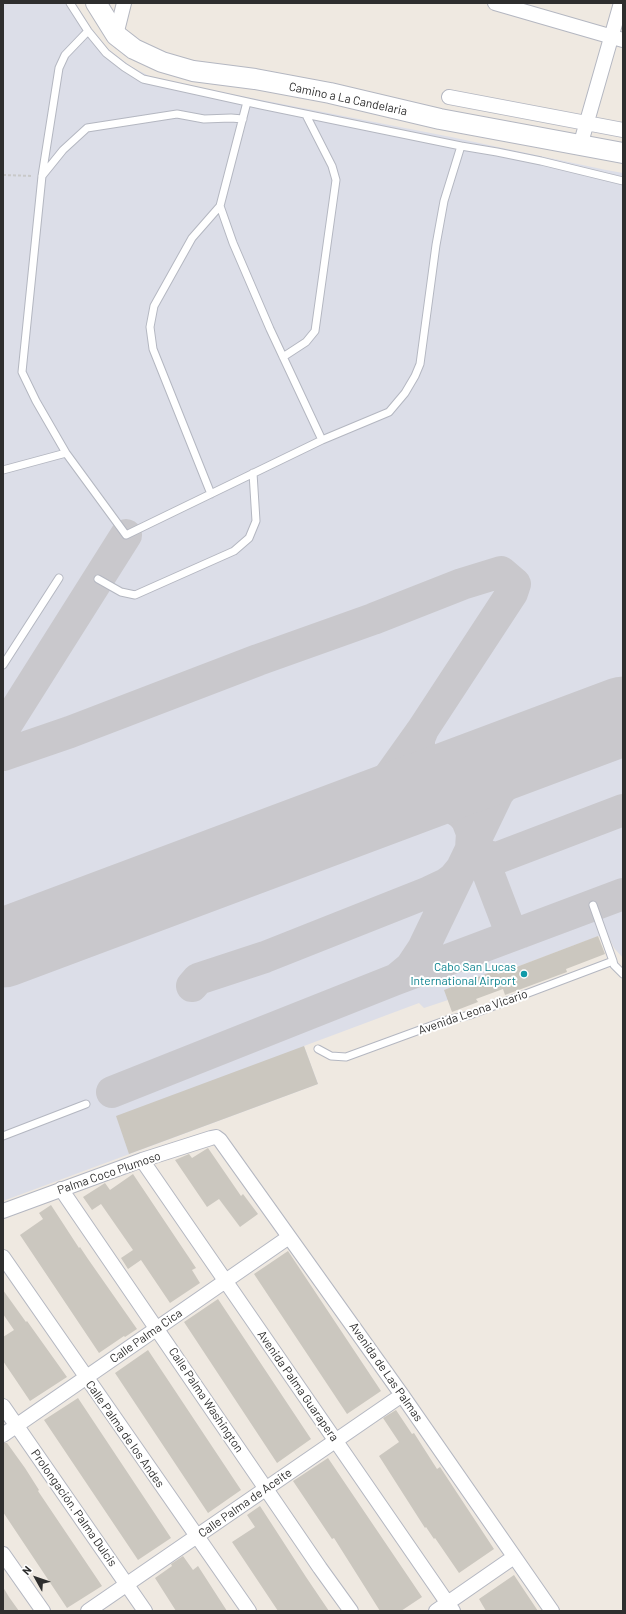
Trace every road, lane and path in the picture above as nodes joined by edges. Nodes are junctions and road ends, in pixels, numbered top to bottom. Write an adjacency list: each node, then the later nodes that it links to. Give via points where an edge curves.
1 (70, 3): 7 (lane)
2 (96, 3): 8 (street, Camino a La Candelaria)
3 (124, 3): 8 (street)
4 (495, 3): 6 (street)
5 (621, 3): 9 (street)
6 (524, 7): 9 (street)
7 (88, 31): 11 (lane, via 106,53 143,79); 20 (lane, via 65,56 59,68)
8 (116, 35): 17 (street, Camino a La Candelaria, via 148,56 193,71 330,93 440,119)
9 (617, 39): 14 (street)
10 (449, 98): 14 (street)
11 (247, 102): 12 (lane); 13 (lane)
12 (306, 115): 16 (lane); 23 (lane, via 332,166 336,180 315,331 306,342)
13 (243, 119): 20 (lane, via 204,119 177,114 87,128 63,150); 22 (lane)
14 (587, 123): 15 (street); 17 (street)
15 (623, 130)
16 (461, 146): 21 (lane, via 541,161); 24 (lane, via 444,201 420,364 415,376 389,412)
17 (580, 146): 18 (street, Camino a La Candelaria)
18 (623, 153)
19 (3, 175): 20 (path)
20 (42, 176): 25 (lane, via 22,372)
21 (623, 181)
22 (220, 206): 23 (lane, via 233,243); 28 (lane, via 192,238 154,306 150,327 153,349)
23 (283, 357): 24 (lane)
24 (322, 440): 27 (lane)
25 (66, 454): 26 (lane); 28 (lane, via 126,534)
26 (3, 470)
27 (253, 473): 28 (lane); 30 (lane, via 256,521 249,538 234,551 135,595 121,592)
28 (211, 494)
29 (59, 578): 31 (lane)
30 (98, 579)
31 (3, 665)
32 (593, 905): 33 (lane)
33 (613, 961): 34 (lane, via 614,966); 35 (lane, Avenida Leona Vicario, via 470,1015 447,1020 346,1057 331,1056)
34 (623, 974)
35 (318, 1049)
36 (86, 1104): 37 (lane)
37 (3, 1136)
38 (216, 1137): 39 (street, Palma Coco Plumoso); 42 (street, Avenida de Las Palmas)
39 (142, 1160): 40 (street, Palma Coco Plumoso); 44 (street, Avenida Palma Guarapera)
40 (61, 1189): 41 (street, Palma Coco Plumoso); 45 (street, Calle Palma Washington)
41 (3, 1211)
42 (289, 1237): 44 (street, Calle Palma Cica); 47 (street, Avenida de Las Palmas)
43 (3, 1257): 46 (street, Calle Palma de los Andes)
44 (226, 1281): 45 (street, Calle Palma Cica); 51 (street, Avenida Palma Guarapera)
45 (156, 1329): 46 (street, Calle Palma Cica); 52 (street, Calle Palma Washington)
46 (86, 1378): 49 (street, Calle Palma Cica); 53 (street, Calle Palma de los Andes)
47 (402, 1395): 51 (street, Calle Palma de Aceite); 55 (street, Avenida de Las Palmas)
48 (3, 1406): 49 (street, Prolongación. Palma Dulcis)
49 (17, 1426): 50 (street, Calle Palma Cica); 56 (street, Prolongación. Palma Dulcis)
50 (3, 1435)
51 (336, 1440): 52 (street, Calle Palma de Aceite); 57 (street, Avenida Palma Guarapera)
52 (266, 1489): 53 (street, Calle Palma de Aceite); 62 (street, Calle Palma Washington)
53 (196, 1537): 56 (street, Calle Palma de Aceite); 61 (street, Calle Palma de los Andes)
54 (3, 1554): 58 (street)
55 (514, 1557): 57 (street); 63 (street, Avenida de Las Palmas)
56 (127, 1584): 59 (street, Calle Palma de Aceite); 60 (street, Prolongación. Palma Dulcis)
57 (446, 1608)
58 (43, 1611)
59 (88, 1611)
60 (145, 1611)
61 (249, 1611)
62 (351, 1611)
63 (552, 1611)

